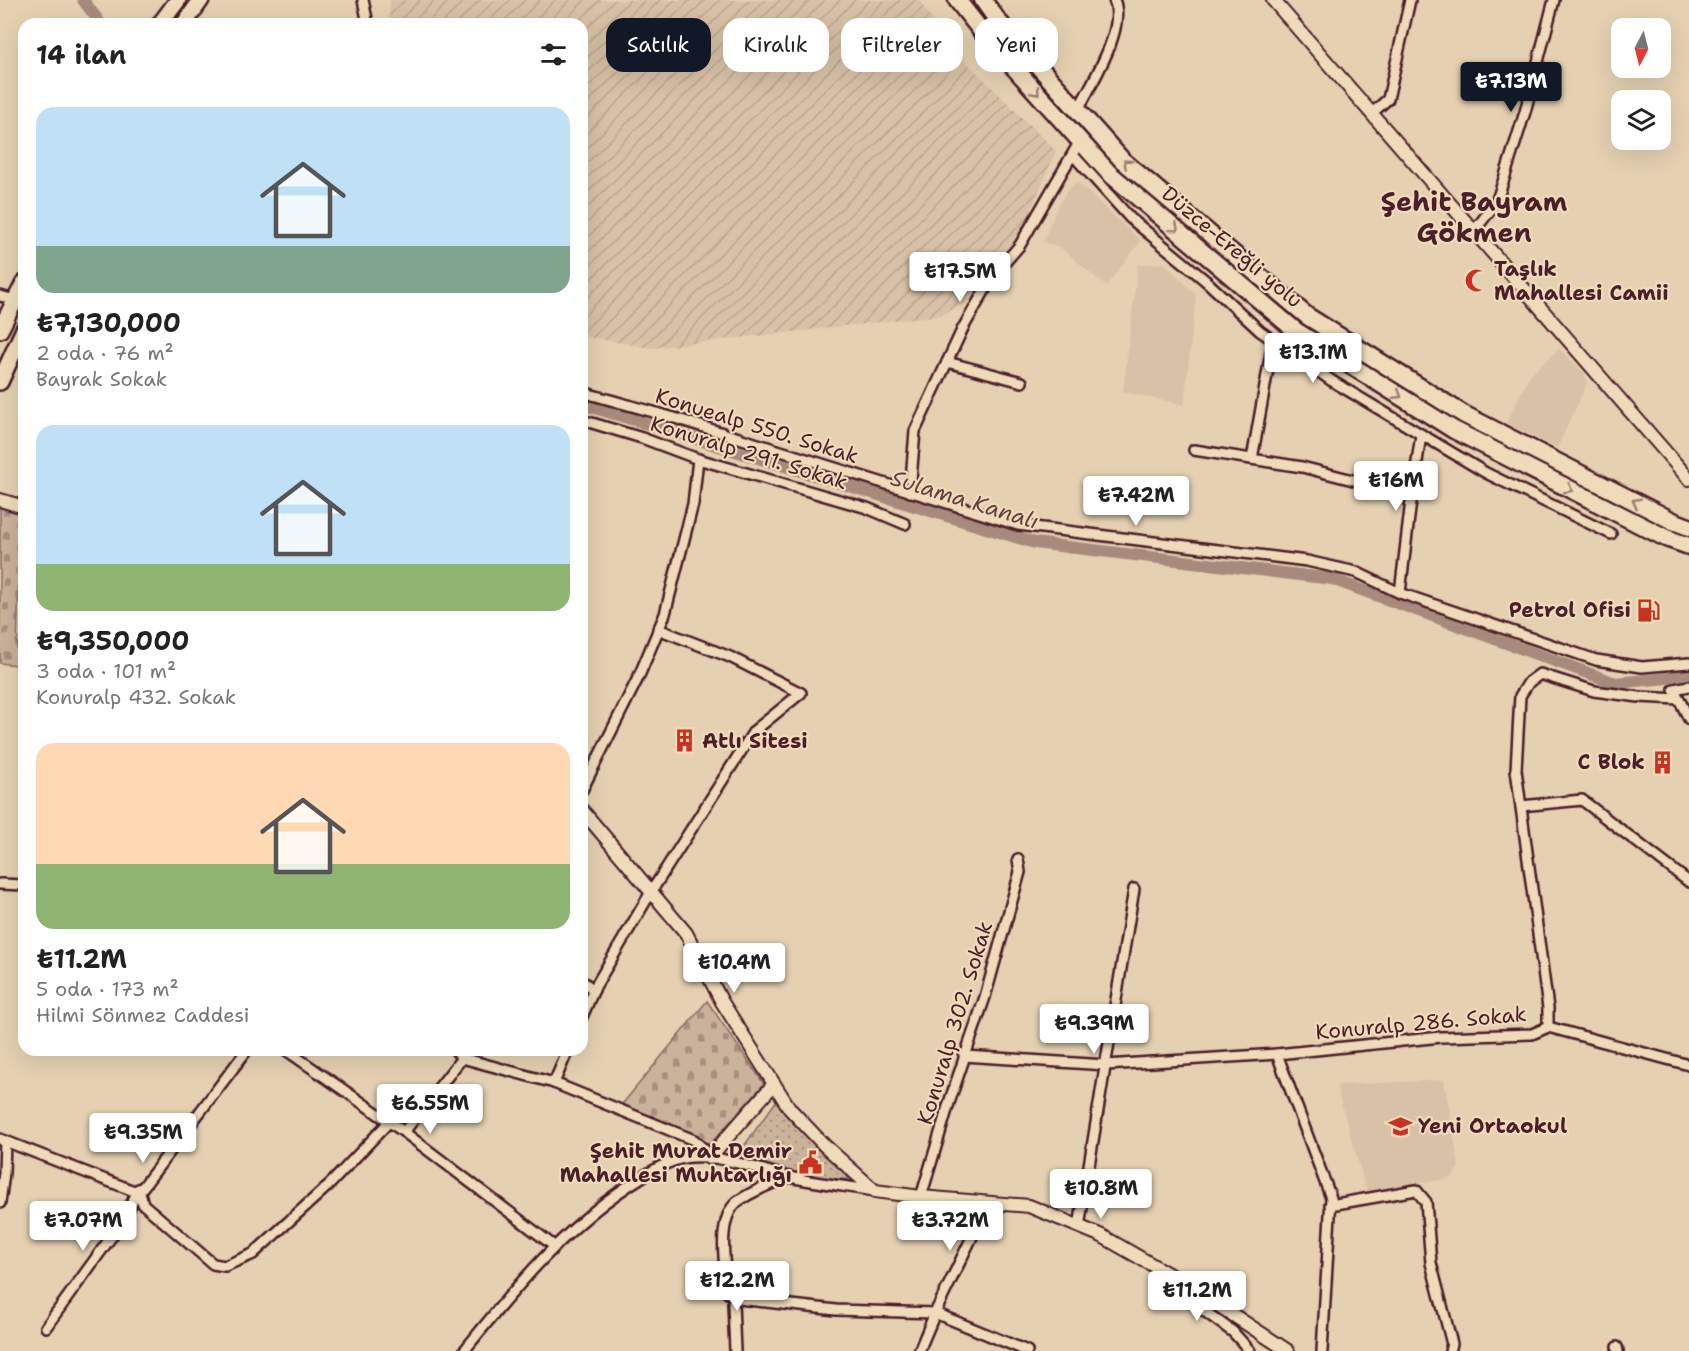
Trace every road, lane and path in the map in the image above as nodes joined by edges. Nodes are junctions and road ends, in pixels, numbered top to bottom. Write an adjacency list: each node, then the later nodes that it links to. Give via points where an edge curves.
1 (178, 0): 10 (main road)
2 (201, 0): 11 (main road)
3 (363, 0): 12 (street)
4 (957, 0): 15 (highway, Düzce-Ereğli yolu, one-way to 15)
5 (982, 0): 13 (highway, Düzce-Ereğli yolu)
6 (1114, 0): 13 (street, via 1118,8 1113,39)
7 (1273, 0): 14 (street)
8 (1410, 0): 14 (street, via 1388,99)
9 (1554, 0): 16 (street, via 1503,182 1496,202)
10 (164, 18)
11 (188, 18)
12 (367, 18)
13 (1078, 110): 38 (highway, Düzce-Ereğli yolu, one-way to 13, via 1463,414 1307,316 1122,160)
14 (1371, 114): 16 (street)
15 (1077, 148): 21 (street, via 1130,218); 23 (street, via 1020,245 978,298); 40 (highway, Düzce-Ereğli yolu, one-way to 40, via 1296,331 1454,430 1666,538)
16 (1474, 231): 32 (street)
17 (18, 294): 19 (main road)
18 (0, 296): 19 (street)
19 (15, 300): 20 (main road)
20 (0, 330)
21 (1273, 340): 28 (street); 31 (street)
22 (18, 342): 24 (main road)
23 (947, 362): 25 (street); 33 (street, via 915,431)
24 (0, 382)
25 (1022, 382)
26 (588, 394): 33 (street, Konuealp 550. Sokak)
27 (588, 422): 30 (street, Konuralp 291. Sokak)
28 (1421, 435): 34 (street); 39 (street, via 1486,473)
29 (1194, 450): 31 (street)
30 (698, 459): 37 (street, Konuralp 291. Sokak, via 867,508); 42 (street, via 693,504)
31 (1252, 459): 34 (street, via 1302,467)
32 (1689, 479)
33 (910, 492): 41 (street, Konuealp 550. Sokak, via 1018,525 1307,561 1356,572)
34 (1412, 495): 41 (street)
35 (0, 500): 36 (street)
36 (18, 505)
37 (905, 524)
38 (1689, 526)
39 (1611, 534)
40 (1689, 546)
41 (1400, 593): 43 (street, Konuealp 550. Sokak, via 1596,660 1642,667)
42 (658, 629): 47 (street); 55 (street, via 730,657 801,693 754,731)
43 (1689, 663)
44 (1689, 686): 45 (street, via 1674,689)
45 (1679, 699): 46 (street); 48 (street, Konuralp 286. Sokak, via 1594,691 1540,674 1528,682 1520,696 1516,770)
46 (1689, 718)
47 (588, 778)
48 (1521, 806): 51 (street, via 1582,800); 59 (street, Konuralp 286. Sokak)
49 (588, 817): 55 (street)
50 (1018, 859): 64 (street, Konuralp 302. Sokak, via 1020,872)
51 (1689, 882)
52 (0, 884): 53 (street)
53 (18, 885)
54 (1134, 889): 66 (street)
55 (651, 892): 57 (street); 69 (street, via 686,933 722,1002)
56 (588, 986): 57 (street)
57 (594, 990): 58 (street)
58 (588, 1004)
59 (1548, 1027): 60 (street, Konuralp 286. Sokak, via 1532,1035 1441,1037); 67 (street)
60 (1277, 1054): 66 (street, Konuralp 286. Sokak); 80 (street)
61 (242, 1056): 75 (street)
62 (295, 1056): 70 (street)
63 (565, 1056): 68 (street)
64 (964, 1056): 66 (street, Konuralp 286. Sokak); 77 (street, Konuralp 302. Sokak)
65 (462, 1058): 68 (street); 71 (street)
66 (1106, 1065): 81 (street)
67 (1689, 1065)
68 (554, 1083): 73 (street, via 694,1140)
69 (774, 1084): 73 (street); 76 (street, via 790,1110)
70 (389, 1122): 71 (street); 75 (street, via 331,1183 253,1254 225,1266 213,1264 143,1204)
71 (404, 1132): 82 (street)
72 (2, 1140): 75 (street, via 134,1191); 79 (street, via 4,1173)
73 (710, 1157): 74 (street); 82 (street, via 691,1156 665,1163 616,1193)
74 (788, 1177): 76 (street); 84 (street, via 736,1203 725,1221 723,1256 728,1293)
75 (139, 1189): 86 (street, via 122,1222)
76 (875, 1191): 77 (street)
77 (921, 1197): 78 (street)
78 (989, 1202): 81 (street, via 1029,1206); 85 (street)
79 (0, 1203)
80 (1330, 1205): 93 (street); 94 (street, via 1416,1190 1426,1202 1431,1263 1452,1344)
81 (1078, 1227): 83 (street, via 1102,1236)
82 (554, 1246): 87 (street)
83 (1173, 1277): 91 (street, via 1178,1291 1233,1332); 92 (street)
84 (735, 1297): 85 (street, via 836,1310); 88 (street)
85 (935, 1313): 89 (street); 90 (street)
86 (45, 1327)
87 (464, 1351)
88 (735, 1351)
89 (919, 1351)
90 (1027, 1351)
91 (1250, 1351)
92 (1288, 1351)
93 (1322, 1351)
94 (1450, 1351)

